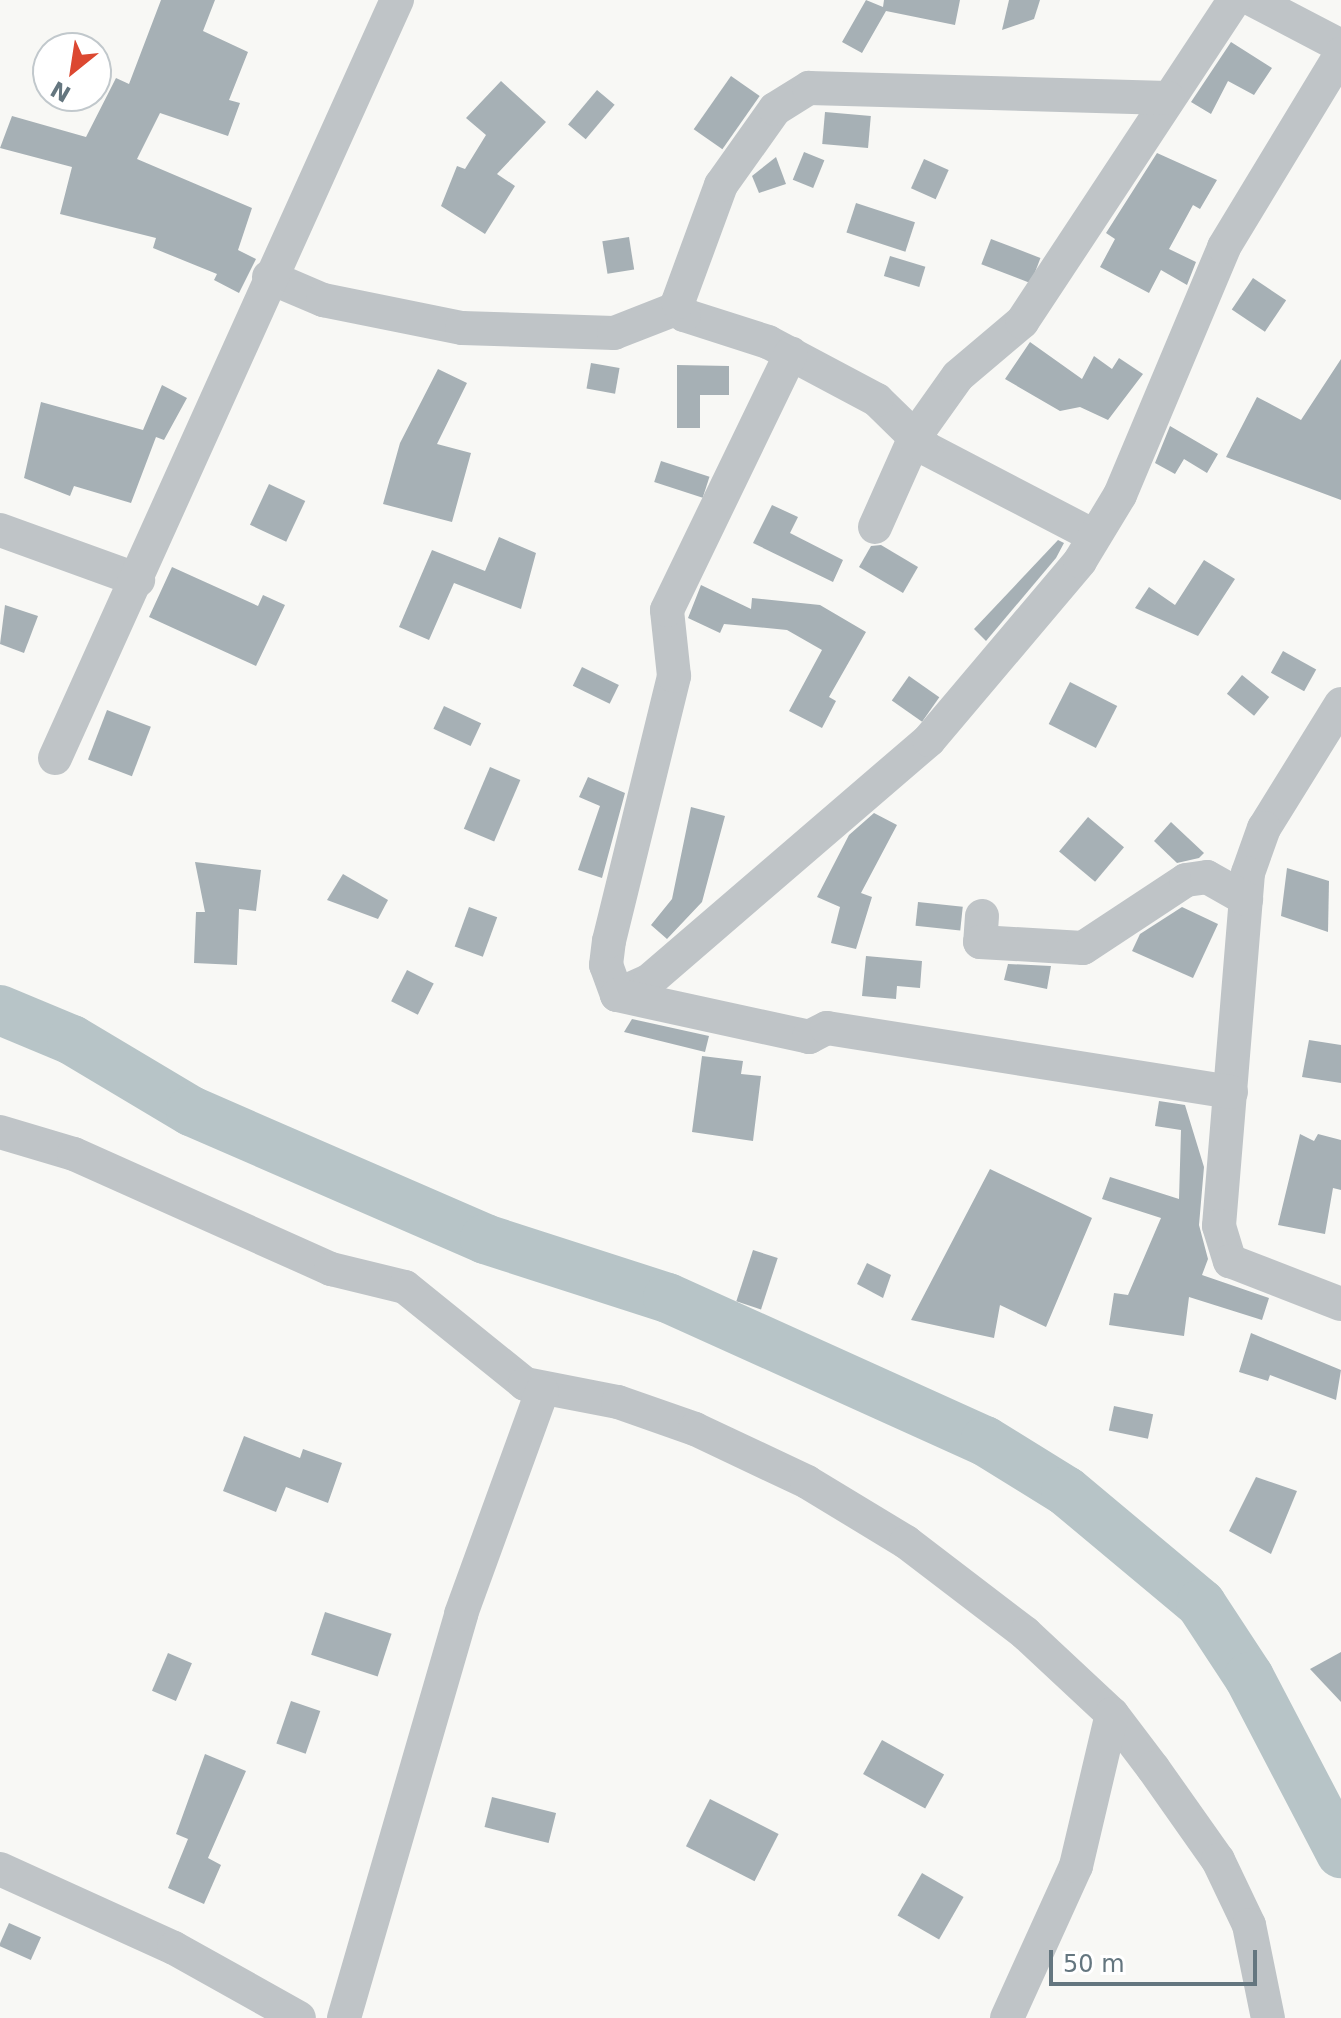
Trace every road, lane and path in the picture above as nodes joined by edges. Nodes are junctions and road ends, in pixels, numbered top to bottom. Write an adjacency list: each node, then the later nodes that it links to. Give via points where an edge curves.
1 (397, 0): 8 (street)
2 (1234, 0): 7 (street)
3 (1253, 0): 4 (street)
4 (1288, 9): 5 (street)
5 (1341, 46)
6 (1341, 54): 14 (street, via 1224,247 1120,495)
7 (1168, 98): 9 (street, via 809,88 775,109 721,185 702,222); 11 (street, via 1022,322 958,376)
8 (269, 277): 9 (street, via 336,304 462,328 614,333); 15 (street)
9 (678, 308): 10 (street)
10 (791, 353): 11 (street, via 877,400); 20 (street, via 667,610 674,676 609,941 606,965)
11 (916, 435): 12 (street); 14 (street, via 927,449)
12 (875, 527)
13 (0, 530): 15 (street)
14 (1094, 536): 20 (street, via 929,740 650,980)
15 (138, 580): 17 (street)
16 (1341, 704): 18 (street, via 1264,828)
17 (55, 758)
18 (1246, 899): 19 (street, via 1207,877 1186,880 1083,948 980,942); 21 (street)
19 (982, 916)
20 (617, 995): 21 (street, via 809,1037 827,1028)
21 (1231, 1092): 23 (street, via 1219,1226 1230,1261)
22 (0, 1132): 24 (street, via 74,1154 331,1269 405,1287 483,1357)
23 (1341, 1304)
24 (542, 1391): 25 (street, via 618,1402 807,1482 952,1577); 28 (street, via 461,1614)
25 (1112, 1714): 29 (street, via 1076,1866 1016,1984); 30 (street, via 1218,1860 1249,1925)
26 (0, 1869): 27 (street, via 174,1948)
27 (299, 2018)
28 (344, 2018)
29 (1007, 2018)
30 (1268, 2018)

